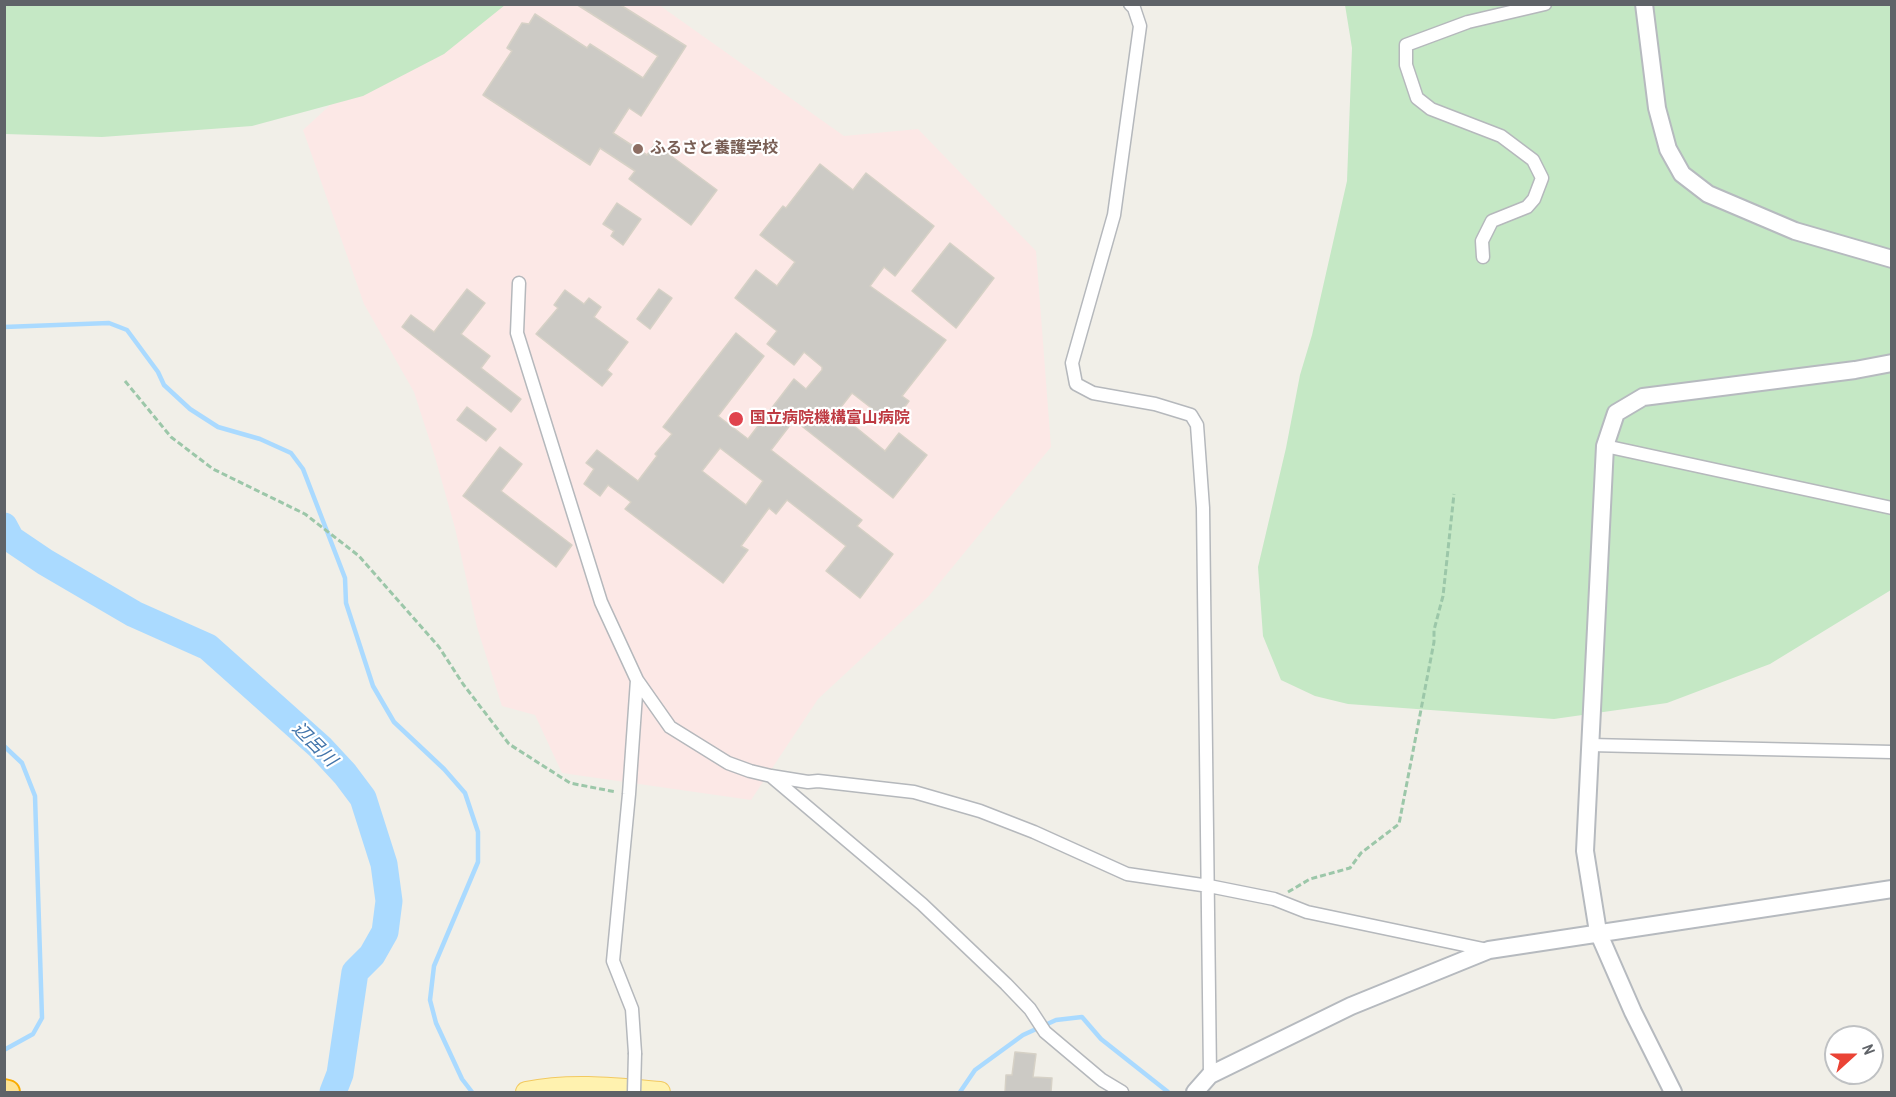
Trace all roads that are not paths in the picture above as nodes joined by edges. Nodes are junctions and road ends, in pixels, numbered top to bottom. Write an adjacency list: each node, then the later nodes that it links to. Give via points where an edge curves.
1 (1130, 4): 14 (street, via 1140,26 1114,215 1072,363 1076,384 1093,393 1182,412 1191,415 1197,425 1203,508)
2 (1545, 4): 4 (street, via 1468,22 1406,45 1406,65 1417,98 1431,109 1501,136 1533,160 1542,178 1534,200 1527,207 1492,221 1482,241)
3 (1644, 4): 5 (street, via 1657,108 1668,149 1682,174 1708,194 1795,231)
4 (1483, 257)
5 (1892, 259)
6 (519, 283): 10 (street, via 517,333 601,602)
7 (1892, 363): 8 (street, via 1643,397 1616,413)
8 (1605, 446): 9 (street); 11 (street)
9 (1892, 508)
10 (637, 680): 13 (street, via 670,727 728,763); 20 (street, bridge, via 614,961 633,1010)
11 (1590, 746): 12 (street); 16 (street, via 1586,851)
12 (1892, 752)
13 (771, 776): 14 (street, via 914,792 980,811 1127,874); 22 (street, via 922,904 1006,984 1046,1032)
14 (1209, 886): 17 (street, via 1274,899 1307,912); 18 (street)
15 (1892, 889): 16 (street)
16 (1598, 932): 17 (street); 24 (street)
17 (1489, 951): 18 (street, via 1351,1006)
18 (1210, 1075): 23 (street)
19 (526, 1092): 21 (main road, via 553,1087)
20 (634, 1092)
21 (660, 1092)
22 (1122, 1092)
23 (1195, 1092)
24 (1673, 1092)

